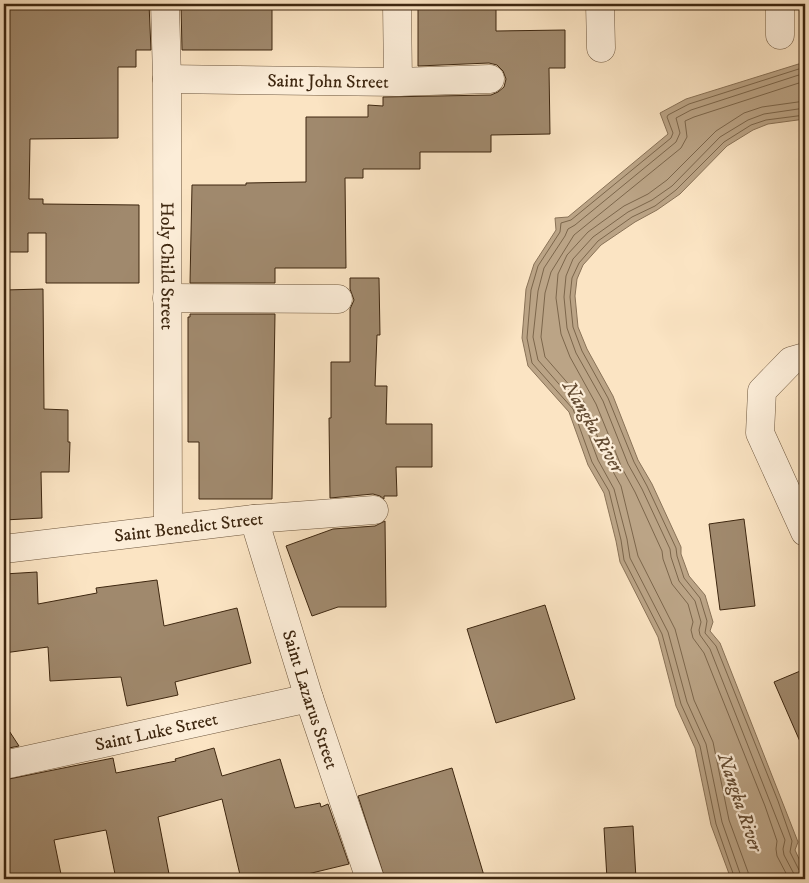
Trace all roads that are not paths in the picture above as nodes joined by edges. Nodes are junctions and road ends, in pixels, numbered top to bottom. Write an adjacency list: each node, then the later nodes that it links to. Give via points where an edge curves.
1 (165, 4): 7 (street, Holy Child Street)
2 (397, 4): 9 (street)
3 (600, 4): 6 (street)
4 (780, 4): 5 (street)
5 (780, 35)
6 (601, 48)
7 (167, 79): 9 (street, Saint John Street); 10 (street, Holy Child Street)
8 (490, 79): 9 (street, Saint John Street)
9 (398, 82)
10 (167, 298): 11 (street); 15 (street, Holy Child Street)
11 (338, 299)
12 (805, 357): 16 (street, via 791,361 762,391 760,432)
13 (374, 510): 14 (street, Saint Benedict Street)
14 (254, 519): 15 (street, Saint Benedict Street); 18 (street, Saint Lazarus Street)
15 (168, 529): 17 (street, Saint Benedict Street)
16 (805, 532)
17 (4, 549)
18 (308, 698): 19 (street, Saint Luke Street); 20 (street, Saint Lazarus Street)
19 (4, 765)
20 (370, 879)

